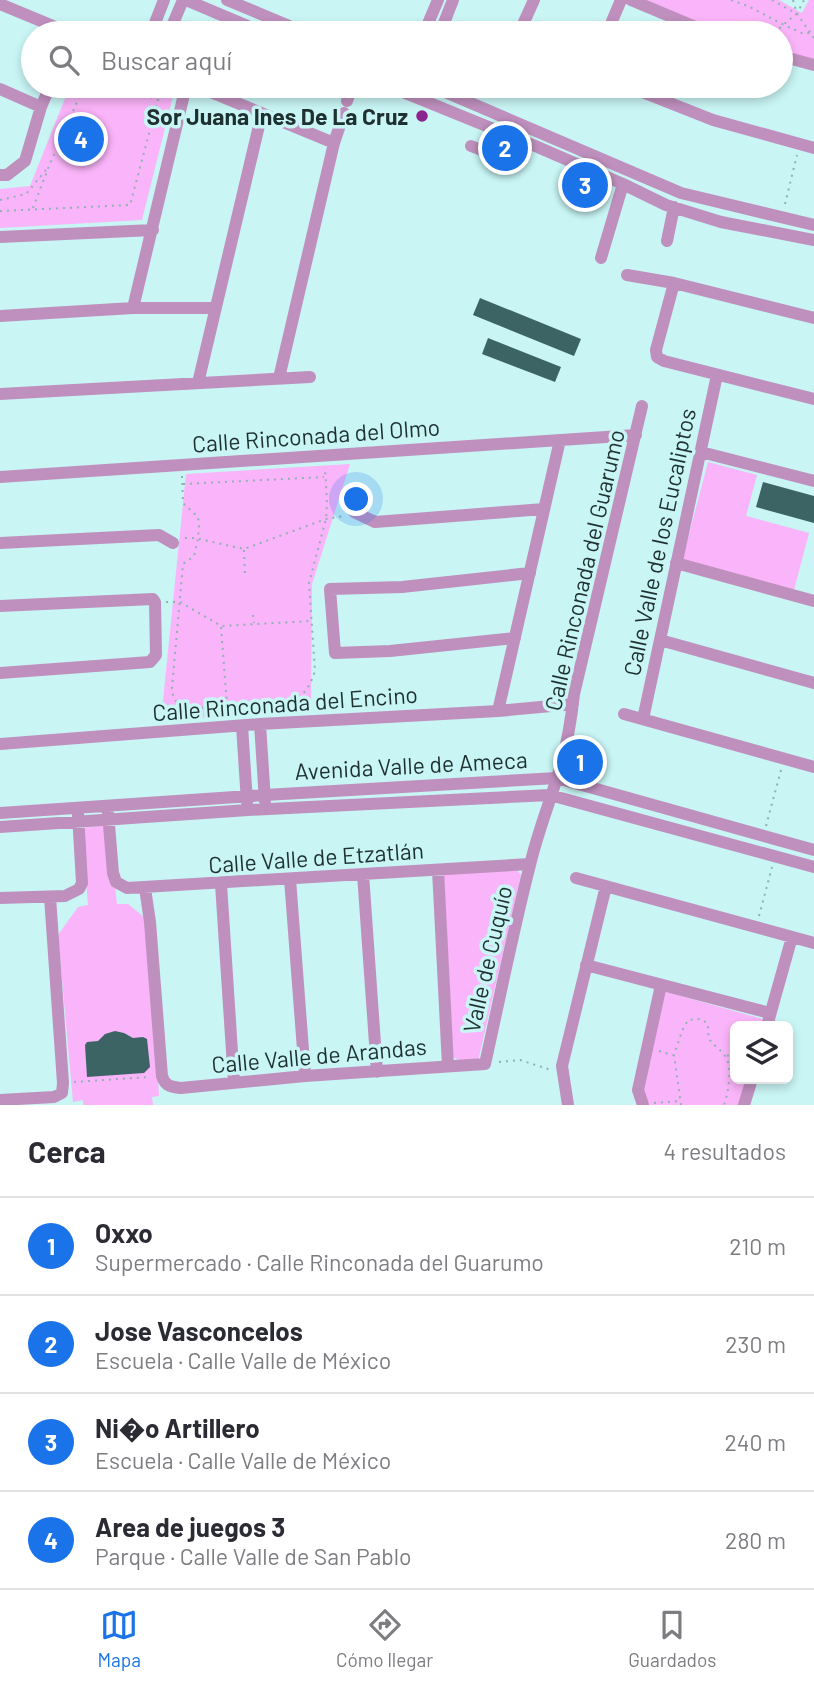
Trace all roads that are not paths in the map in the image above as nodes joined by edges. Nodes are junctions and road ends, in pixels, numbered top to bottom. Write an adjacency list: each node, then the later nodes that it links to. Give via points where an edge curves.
1 (164, 0): 11 (street)
2 (184, 0): 12 (street); 13 (street)
3 (227, 0): 14 (street)
4 (438, 0): 15 (street)
5 (453, 0): 16 (street)
6 (534, 0): 17 (street)
7 (621, 0): 18 (street)
8 (631, 0): 19 (street)
9 (0, 4): 10 (street)
10 (41, 21)
11 (156, 21)
12 (174, 21)
13 (235, 21)
14 (277, 21)
15 (429, 21)
16 (445, 21)
17 (524, 21)
18 (612, 21)
19 (681, 21)
20 (793, 59): 21 (street)
21 (814, 65)
22 (0, 89): 30 (street)
23 (45, 98): 30 (street)
24 (183, 98): 42 (street)
25 (225, 98): 31 (street)
26 (348, 98): 33 (street)
27 (429, 98): 32 (street)
28 (459, 98): 41 (street, via 681,192)
29 (657, 98): 35 (street, via 713,120)
30 (41, 107): 38 (street, via 25,161)
31 (262, 113): 33 (street); 50 (street)
32 (498, 130): 36 (street); 39 (street)
33 (334, 143): 56 (street)
34 (471, 146): 36 (street)
35 (814, 148)
36 (489, 153): 37 (street)
37 (508, 160)
38 (0, 175)
39 (623, 184): 40 (street); 47 (street)
40 (674, 207): 44 (street, via 721,222); 46 (street)
41 (808, 223): 44 (street)
42 (153, 230): 43 (street); 51 (street)
43 (0, 237)
44 (799, 237): 45 (street)
45 (814, 240)
46 (667, 241)
47 (601, 258)
48 (627, 275): 49 (street)
49 (674, 284): 53 (street); 54 (street, via 657,357)
50 (215, 307): 51 (street); 57 (street)
51 (133, 308): 52 (street)
52 (0, 316)
53 (814, 318)
54 (717, 375): 59 (street); 63 (street, Calle Valle de los Eucaliptos)
55 (310, 377): 56 (street)
56 (279, 378): 57 (street)
57 (198, 383): 58 (street)
58 (0, 394)
59 (814, 399)
60 (642, 406): 61 (street, Calle Rinconada del Guarumo)
61 (636, 435): 62 (street, Calle Rinconada del Olmo); 78 (street, Calle Rinconada del Guarumo)
62 (560, 440): 64 (street, Calle Rinconada del Olmo); 66 (street)
63 (701, 452): 65 (street); 70 (street, Calle Valle de los Eucaliptos)
64 (0, 477)
65 (814, 481)
66 (544, 509): 67 (street, via 375,522); 71 (street)
67 (355, 512)
68 (0, 543): 69 (street, via 159,535)
69 (173, 543)
70 (677, 563): 72 (street); 75 (street, Calle Valle de los Eucaliptos)
71 (530, 573): 74 (street); 74 (street, via 402,587 330,589 335,653)
72 (814, 601)
73 (0, 606): 76 (street, via 153,599 156,655 150,662)
74 (514, 638): 79 (street)
75 (660, 640): 77 (street); 81 (street, Calle Valle de los Eucaliptos)
76 (0, 673)
77 (814, 683)
78 (573, 704): 79 (street, Calle Rinconada del Encino); 86 (street, Calle Rinconada del Guarumo)
79 (498, 711): 82 (street, Calle Rinconada del Encino)
80 (624, 714): 81 (street)
81 (643, 719): 85 (street)
82 (260, 724): 83 (street, Calle Rinconada del Encino); 88 (street)
83 (242, 726): 84 (street, Calle Rinconada del Encino); 89 (street)
84 (0, 744)
85 (814, 767)
86 (557, 778): 87 (street, Calle Rinconada del Guarumo); 88 (street, Avenida Valle de Ameca); 98 (street, Avenida Valle de Ameca)
87 (551, 794): 93 (street, Avenida Valle de Ameca); 99 (street, Calle Rinconada del Guarumo); 100 (street, Avenida Valle de Ameca)
88 (265, 795): 89 (street, Avenida Valle de Ameca); 93 (street)
89 (247, 796): 90 (street, Avenida Valle de Ameca); 92 (street)
90 (107, 805): 91 (street, Avenida Valle de Ameca); 95 (street)
91 (78, 807): 94 (street, Avenida Valle de Ameca); 96 (street)
92 (247, 810): 93 (street, Avenida Valle de Ameca); 95 (street, Avenida Valle de Ameca)
93 (266, 810)
94 (0, 813)
95 (109, 820): 96 (street, Avenida Valle de Ameca); 107 (street, Calle Valle de Etzatlán, via 116,882 127,888)
96 (78, 822): 97 (street, Avenida Valle de Ameca); 108 (street, via 82,883 74,893)
97 (0, 827)
98 (814, 850)
99 (530, 864): 101 (street, Calle Valle de Etzatlán); 116 (street, Valle de Cuquío)
100 (814, 867)
101 (438, 870): 102 (street, Calle Valle de Etzatlán); 117 (street)
102 (363, 874): 104 (street, Calle Valle de Etzatlán); 118 (street)
103 (576, 878): 106 (street)
104 (290, 879): 105 (street, Calle Valle de Etzatlán); 119 (street)
105 (221, 884): 107 (street, Calle Valle de Etzatlán); 120 (street)
106 (606, 886): 110 (street); 112 (street)
107 (145, 888): 120 (street, Calle Valle de Arandas, via 164,1083 181,1088)
108 (50, 897): 109 (street); 122 (street, via 62,1093)
109 (0, 898)
110 (792, 937): 111 (street); 114 (street)
111 (814, 943)
112 (586, 965): 113 (street); 124 (street, via 562,1066)
113 (661, 985): 114 (street); 123 (street, via 638,1090)
114 (770, 1013): 115 (street)
115 (768, 1021)
116 (485, 1064): 117 (street, Calle Valle de Arandas)
117 (448, 1066): 118 (street, Calle Valle de Arandas)
118 (377, 1072): 119 (street, Calle Valle de Arandas)
119 (305, 1076): 120 (street, Calle Valle de Arandas)
120 (234, 1082)
121 (750, 1084): 125 (street)
122 (0, 1100)
123 (642, 1104)
124 (568, 1105)
125 (744, 1105)

